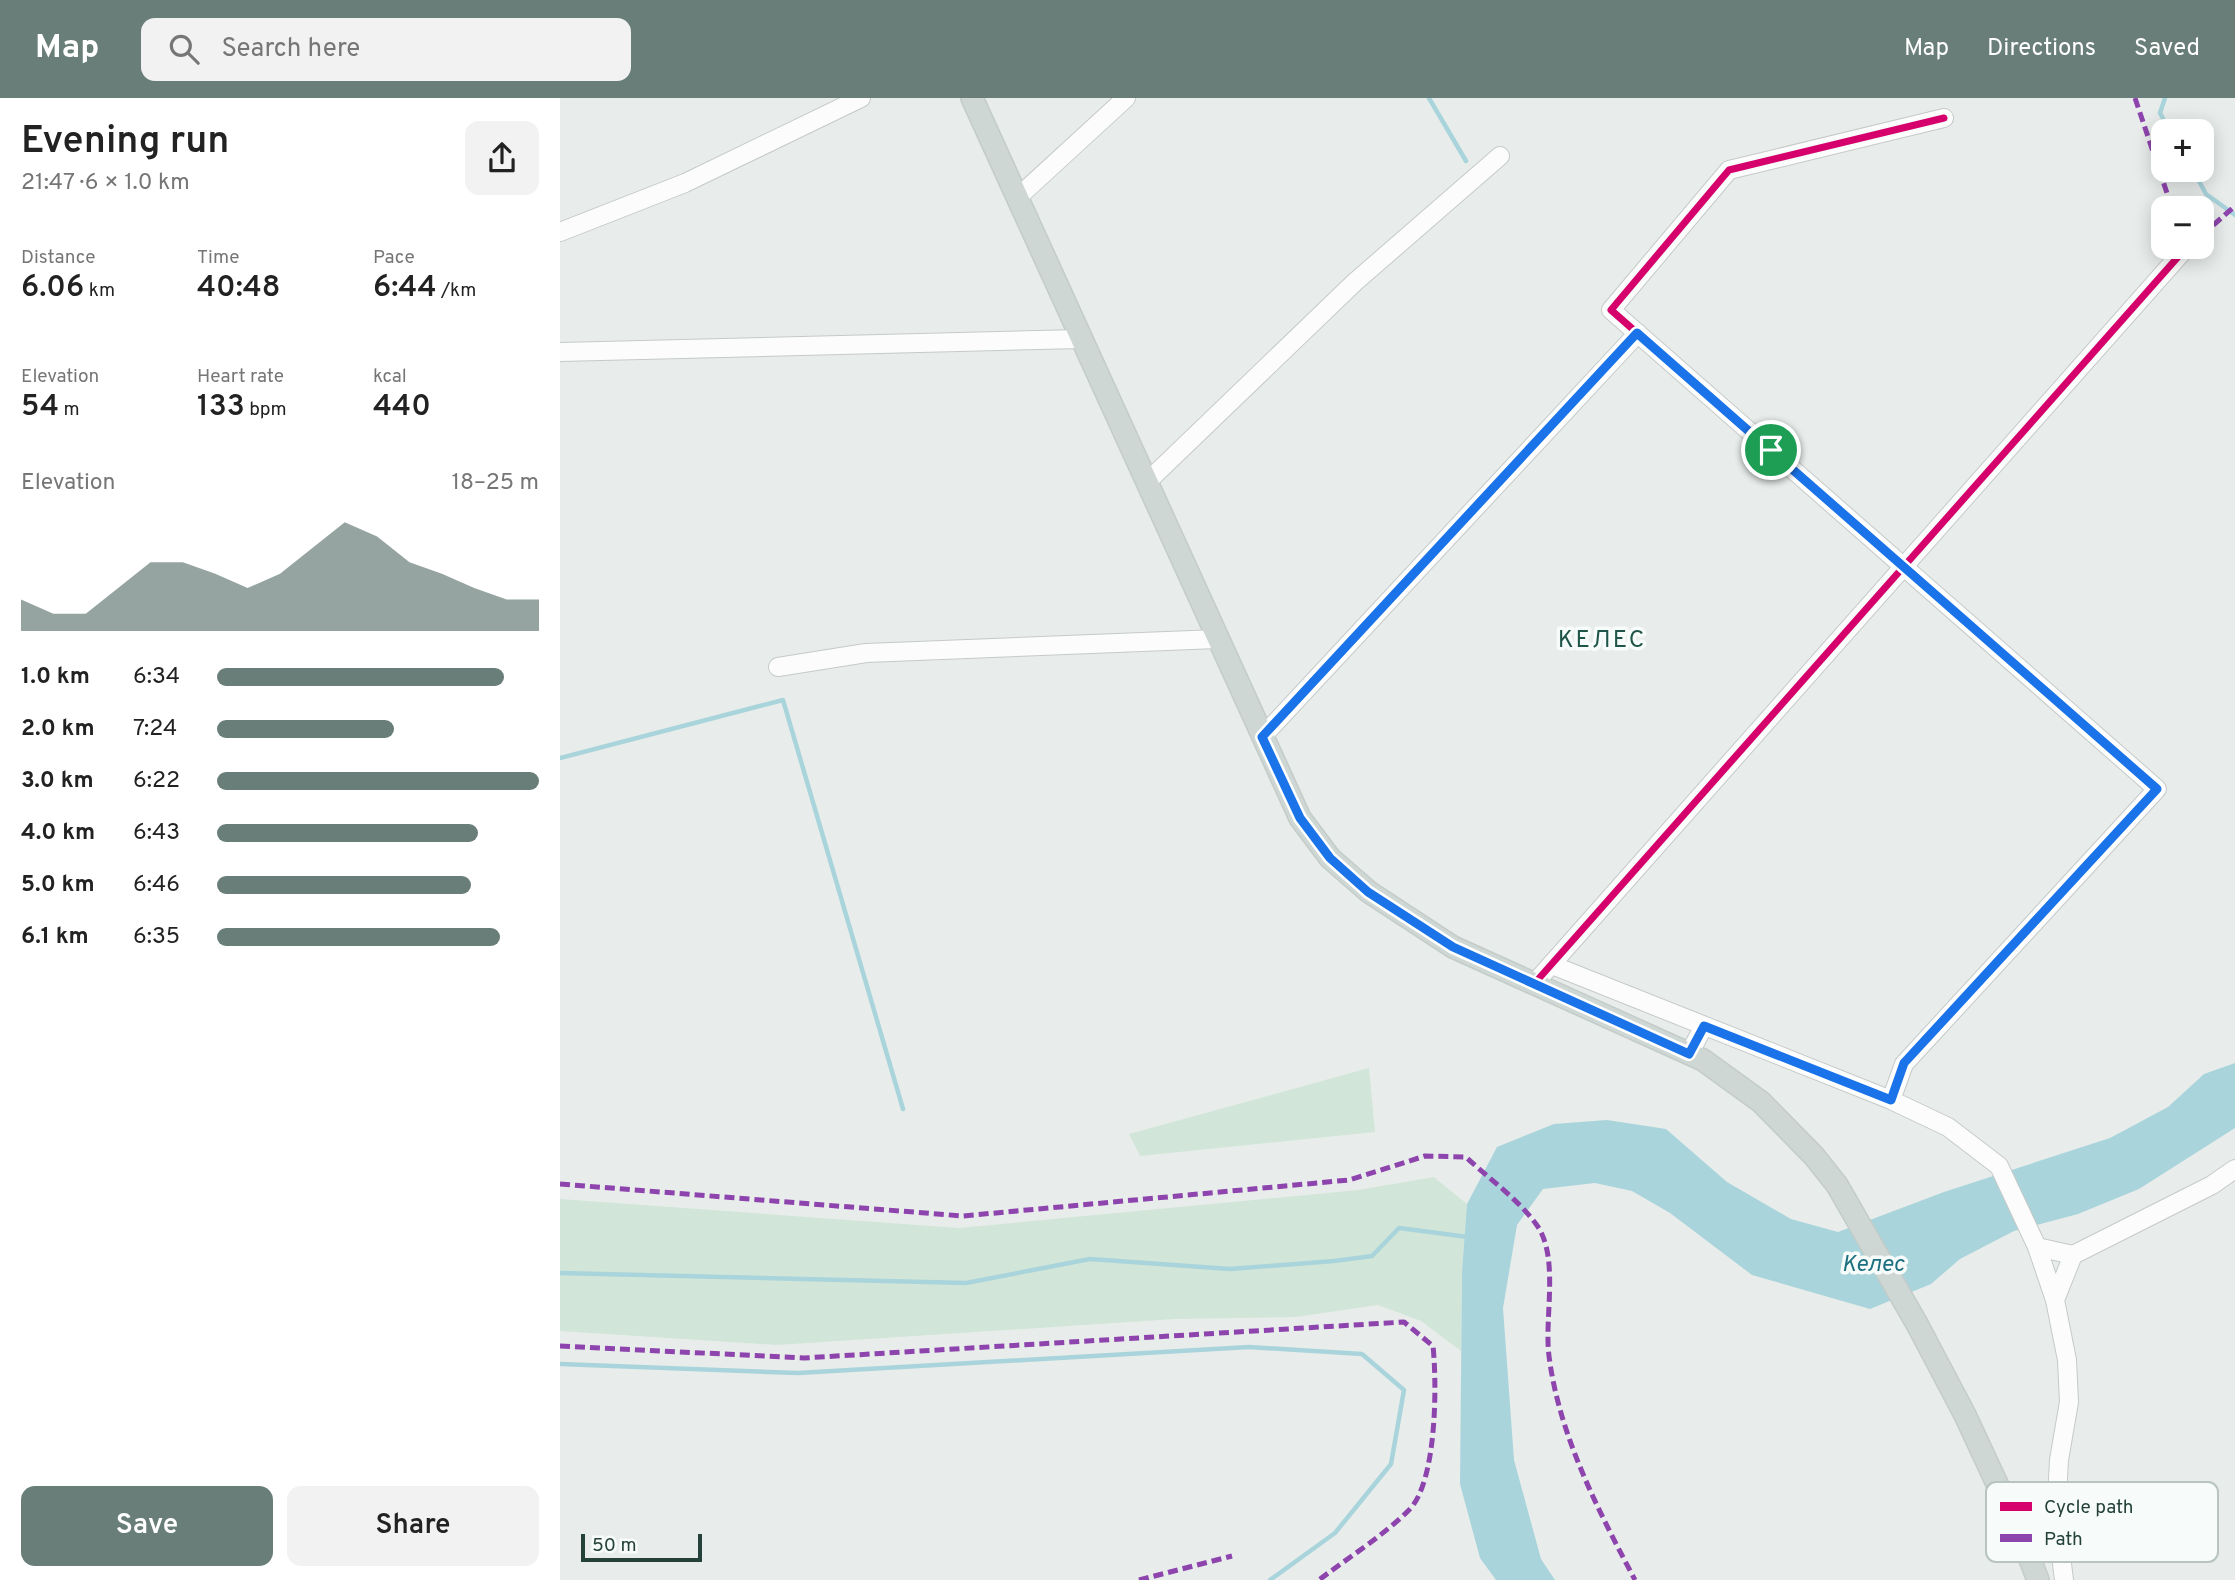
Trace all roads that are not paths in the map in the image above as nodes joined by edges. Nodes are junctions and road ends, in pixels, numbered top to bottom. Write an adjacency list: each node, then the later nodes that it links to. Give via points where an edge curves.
1 (861, 98): 7 (street, via 685,183)
2 (972, 98): 6 (main road)
3 (1126, 98): 6 (street)
4 (1944, 118): 9 (street, via 1729,170 1611,310)
5 (1500, 156): 12 (street, via 1355,282)
6 (1017, 198): 10 (main road)
7 (560, 232)
8 (2176, 259): 13 (street)
9 (1637, 333): 13 (street); 16 (street)
10 (1081, 339): 11 (street); 12 (main road)
11 (560, 352)
12 (1146, 483): 14 (main road)
13 (1904, 567): 17 (street); 21 (street, via 2157,789 1904,1063)
14 (1217, 639): 15 (street, via 866,653); 16 (main road)
15 (778, 667)
16 (1262, 737): 18 (main road, via 1300,818 1330,858 1368,892 1453,947)
17 (1552, 965): 18 (street); 19 (street)
18 (1534, 984): 20 (main road)
19 (1704, 1026): 20 (street); 21 (street)
20 (1689, 1054): 26 (main road, via 1761,1102 1837,1185 1917,1324)
21 (1891, 1100): 23 (street, via 1948,1127 1999,1166)
22 (2235, 1169): 24 (street)
23 (2037, 1247): 24 (street); 25 (street)
24 (2073, 1255): 25 (street)
25 (2055, 1300): 27 (street, via 2067,1360 2069,1402)
26 (1996, 1482)
27 (2058, 1482)
28 (2031, 1562): 30 (main road)
29 (2062, 1562): 31 (street)
30 (2038, 1580)
31 (2064, 1580)

